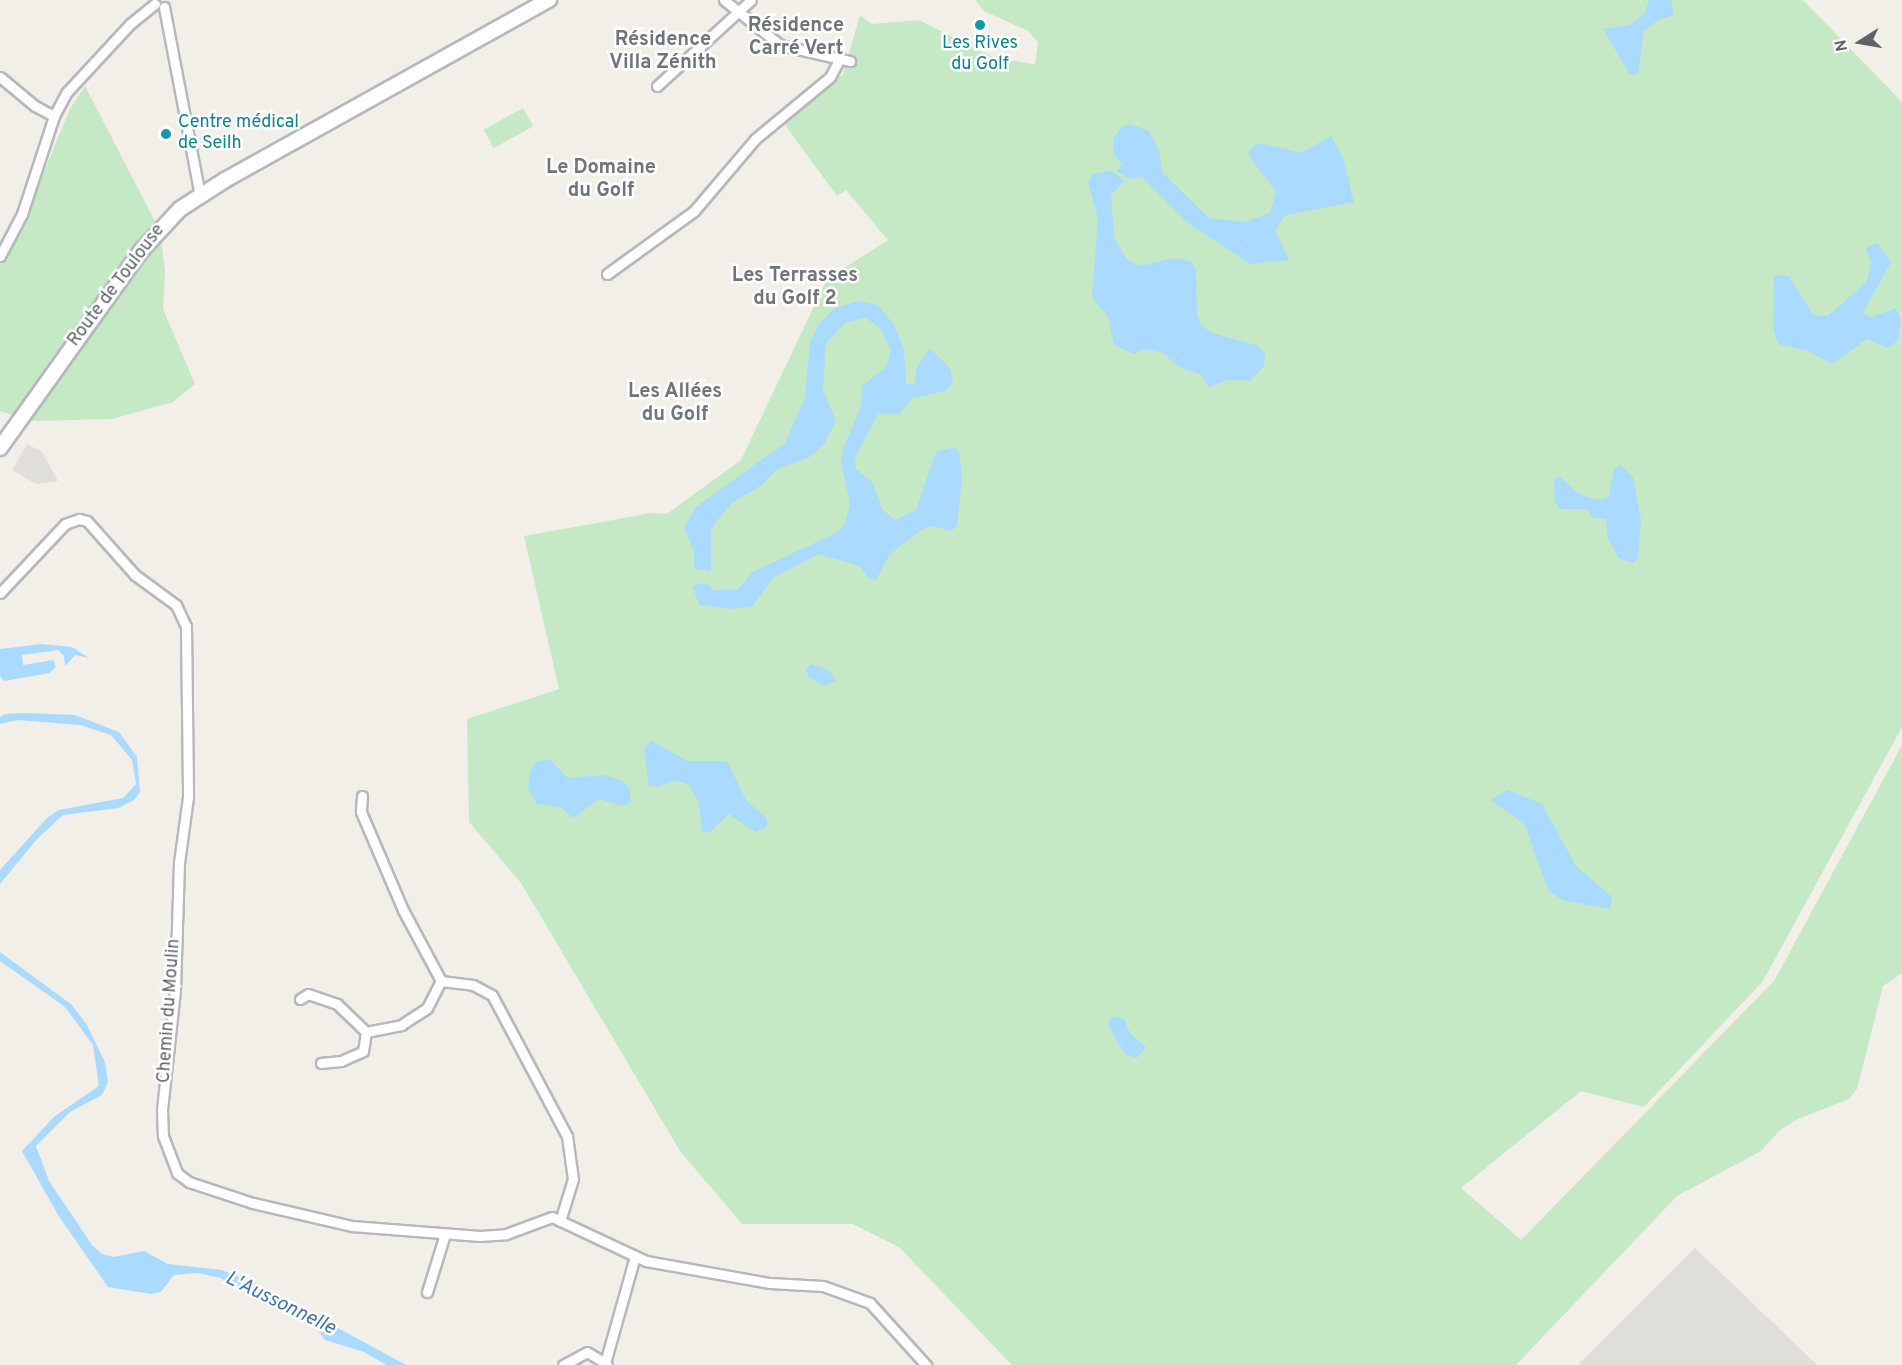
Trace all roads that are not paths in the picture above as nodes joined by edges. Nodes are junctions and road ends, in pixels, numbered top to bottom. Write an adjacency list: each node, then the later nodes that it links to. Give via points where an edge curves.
1 (549, 0): 11 (main road, Route de Toulouse)
2 (724, 0): 5 (street)
3 (751, 0): 5 (street)
4 (161, 3): 10 (street, via 96,60 67,92); 11 (street)
5 (737, 14): 6 (street, via 780,45); 9 (street)
6 (839, 60): 7 (street); 13 (street, via 830,77 755,139 694,211)
7 (850, 61)
8 (0, 77): 10 (street, via 35,106)
9 (657, 86)
10 (54, 116): 12 (street, via 27,200)
11 (200, 195): 14 (main road, Route de Toulouse, via 169,219 141,250)
12 (0, 255)
13 (607, 274)
14 (0, 448)
15 (0, 593): 22 (street, Chemin du Moulin, via 65,524 79,519 87,521 135,574 176,605 186,626 188,797 179,864 175,990 162,1109 163,1136 177,1173 189,1182 316,1219)
16 (362, 796): 17 (street, via 361,812 403,910)
17 (441, 981): 19 (street, via 427,1008 400,1025); 21 (street, via 473,985 492,994 567,1136 573,1179)
18 (300, 999): 19 (street, via 308,994 337,1004)
19 (366, 1032): 20 (street, via 363,1051 342,1061)
20 (321, 1064)
21 (560, 1221): 22 (street, Chemin du Moulin, via 542,1217 506,1234); 23 (street)
22 (445, 1234): 24 (street)
23 (635, 1256): 25 (street); 27 (street, via 657,1263 849,1293 870,1303)
24 (427, 1292)
25 (606, 1364): 26 (street, via 587,1352)
26 (563, 1365)
27 (926, 1365)

